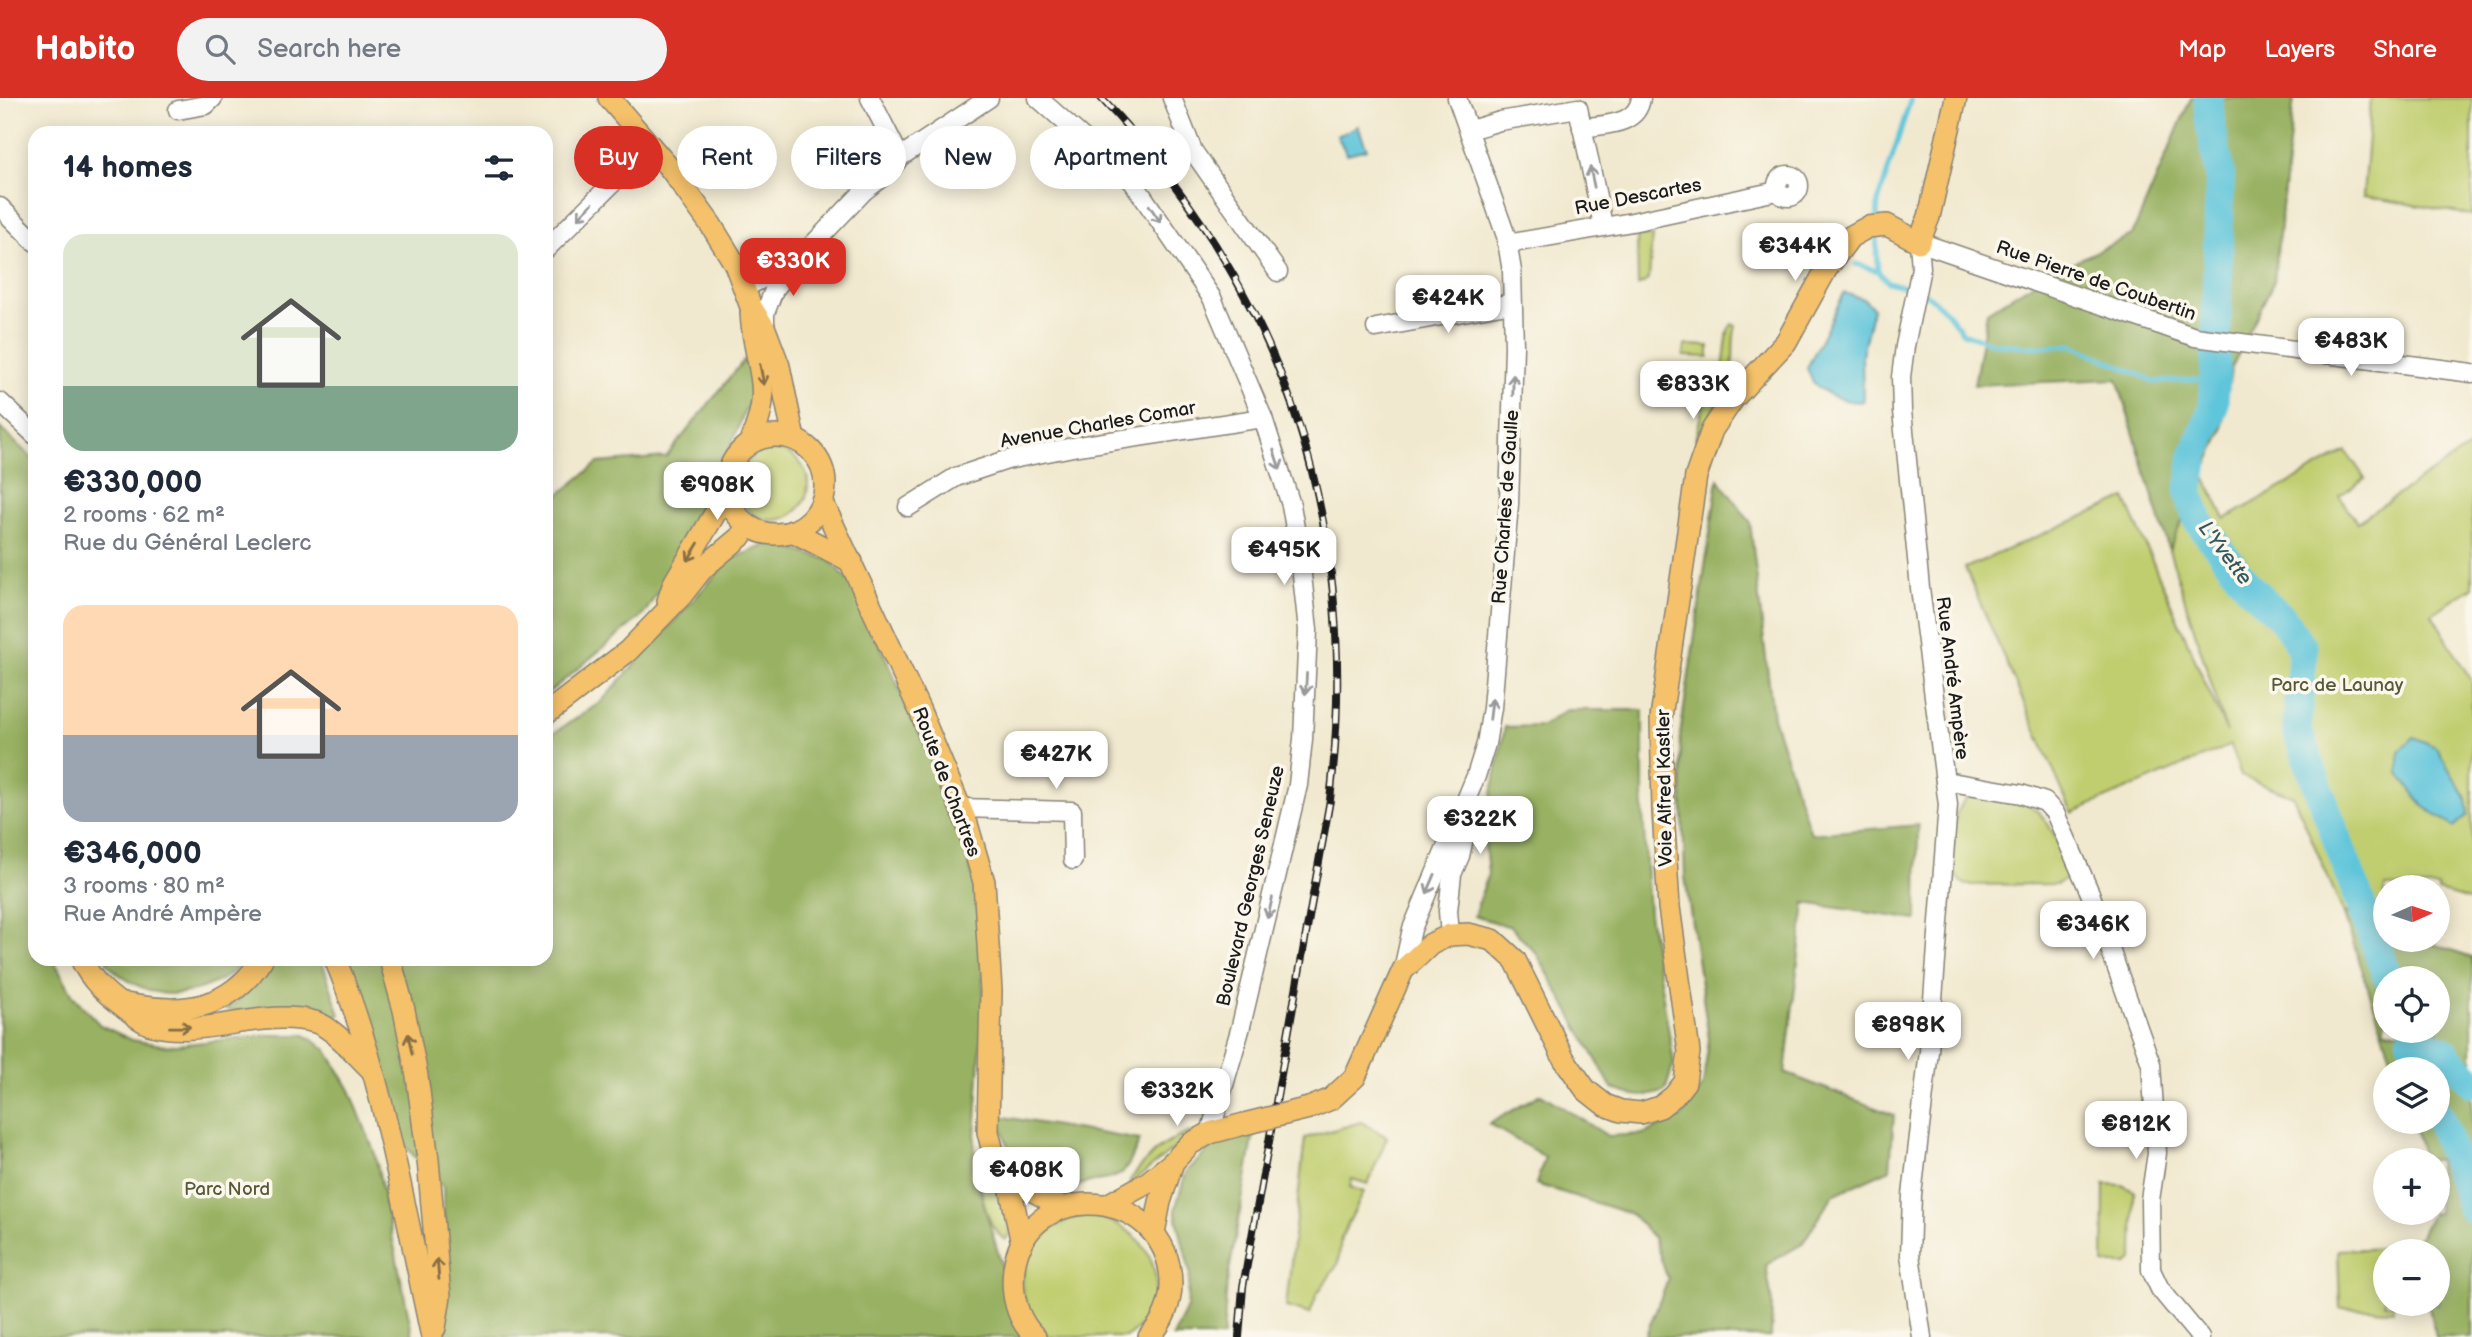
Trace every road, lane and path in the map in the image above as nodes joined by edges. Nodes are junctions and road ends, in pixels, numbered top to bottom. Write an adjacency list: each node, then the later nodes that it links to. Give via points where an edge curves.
1 (213, 98): 10 (street, via 206,105)
2 (608, 98): 11 (main road)
3 (870, 98): 12 (street)
4 (989, 98): 15 (street)
5 (1038, 98): 34 (street, Boulevard Georges Seneuze, one-way to 34, via 1133,182 1212,298)
6 (1172, 98): 27 (street, via 1193,151)
7 (1457, 98): 14 (street)
8 (1641, 98): 13 (street, via 1634,115)
9 (1956, 98): 25 (main road)
10 (178, 110)
11 (634, 126)
12 (884, 126)
13 (1582, 128): 14 (street, via 1578,108); 21 (street, one-way to 13)
14 (1470, 130): 23 (street, Rue Charles de Gaulle)
15 (906, 153)
16 (663, 161): 28 (main road, via 711,225)
17 (607, 189): 24 (street, one-way to 24)
18 (867, 189): 26 (street)
19 (1777, 191): 21 (street, Rue Descartes)
20 (0, 206): 22 (street)
21 (1603, 225): 23 (street, Rue Descartes)
22 (28, 235)
23 (1507, 240): 29 (street, Rue Charles de Gaulle)
24 (553, 242)
25 (1919, 242): 32 (street, Rue Pierre de Coubertin, via 2195,337); 47 (street, Rue André Ampère, via 1921,268 1901,377 1903,430); 50 (main road, Voie Alfred Kastler, via 1878,226 1850,237 1827,268 1786,342 1733,399 1712,430 1696,476 1661,718 1669,907 1689,1052 1685,1082 1660,1107 1641,1113 1605,1105 1586,1090 1564,1059 1523,973 1505,948 1482,936)
26 (797, 261): 28 (street); 31 (street, via 767,301)
27 (1278, 272)
28 (748, 298): 31 (main road); 37 (main road, one-way to 37, via 764,387 761,415)
29 (1512, 303): 30 (street); 46 (street, Rue Charles de Gaulle, one-way to 29, via 1492,708 1509,504)
30 (1376, 328)
31 (765, 329): 36 (main road, via 779,366)
32 (2472, 373)
33 (0, 402): 35 (street)
34 (1263, 418): 40 (street, Avenue Charles Comar, via 1007,460 956,477); 58 (street, Boulevard Georges Seneuze, one-way to 58, via 1292,505 1300,557 1308,630 1303,739 1279,869)
35 (28, 428)
36 (794, 439): 37 (main road, via 772,435); 39 (main road, via 807,446 823,471)
37 (750, 442): 38 (main road, via 729,469)
38 (727, 493): 41 (main road, via 738,517); 44 (main road, one-way to 44, via 674,583)
39 (822, 501): 42 (main road, via 810,520); 43 (main road, Route de Chartres)
40 (908, 507)
41 (748, 526): 42 (main road, via 769,534); 44 (main road)
42 (792, 531): 43 (main road)
43 (852, 562): 48 (main road, Route de Chartres)
44 (663, 614): 45 (main road, via 628,651)
45 (553, 709)
46 (1476, 776): 50 (street, Rue Charles de Gaulle, via 1469,823 1452,874); 55 (street, Rue Charles de Gaulle, one-way to 55, via 1412,929)
47 (1945, 781): 68 (street, via 1946,834 1912,1195 1910,1255); 69 (street, Rue André Ampère, via 2021,794 2045,802 2055,813 2090,893 2151,1064 2157,1153 2150,1200 2151,1270 2160,1289)
48 (960, 808): 49 (street, via 1072,811); 60 (main road, Route de Chartres, via 984,882 990,991 988,1132 993,1152)
49 (1073, 860)
50 (1450, 935): 55 (main road, Rue Charles de Gaulle, via 1431,944)
51 (84, 966): 56 (main road)
52 (257, 966): 56 (main road, via 235,991 212,1003 168,1010)
53 (338, 966): 57 (main road)
54 (392, 966): 65 (main road, one-way to 54, via 440,1296 429,1160 417,1076)
55 (1403, 970): 58 (main road, Rue Charles de Gaulle, bridge, via 1355,1077 1331,1099)
56 (119, 1003): 57 (main road, one-way to 57, via 147,1023 171,1028 274,1019 317,1022)
57 (374, 1072): 65 (main road)
58 (1210, 1133): 59 (main road, Rue Charles de Gaulle)
59 (1173, 1162): 61 (main road, Rue Charles de Gaulle); 63 (main road)
60 (1009, 1177): 62 (main road); 64 (main road, Route de Chartres)
61 (1109, 1204): 62 (main road); 63 (main road, via 1134,1214)
62 (1064, 1208): 64 (main road, via 1047,1216)
63 (1154, 1233): 67 (main road, via 1171,1271 1171,1292 1166,1312)
64 (1022, 1244): 66 (main road, via 1012,1284 1016,1308)
65 (433, 1337)
66 (1035, 1337)
67 (1149, 1337)
68 (1922, 1337)
69 (2200, 1337)

